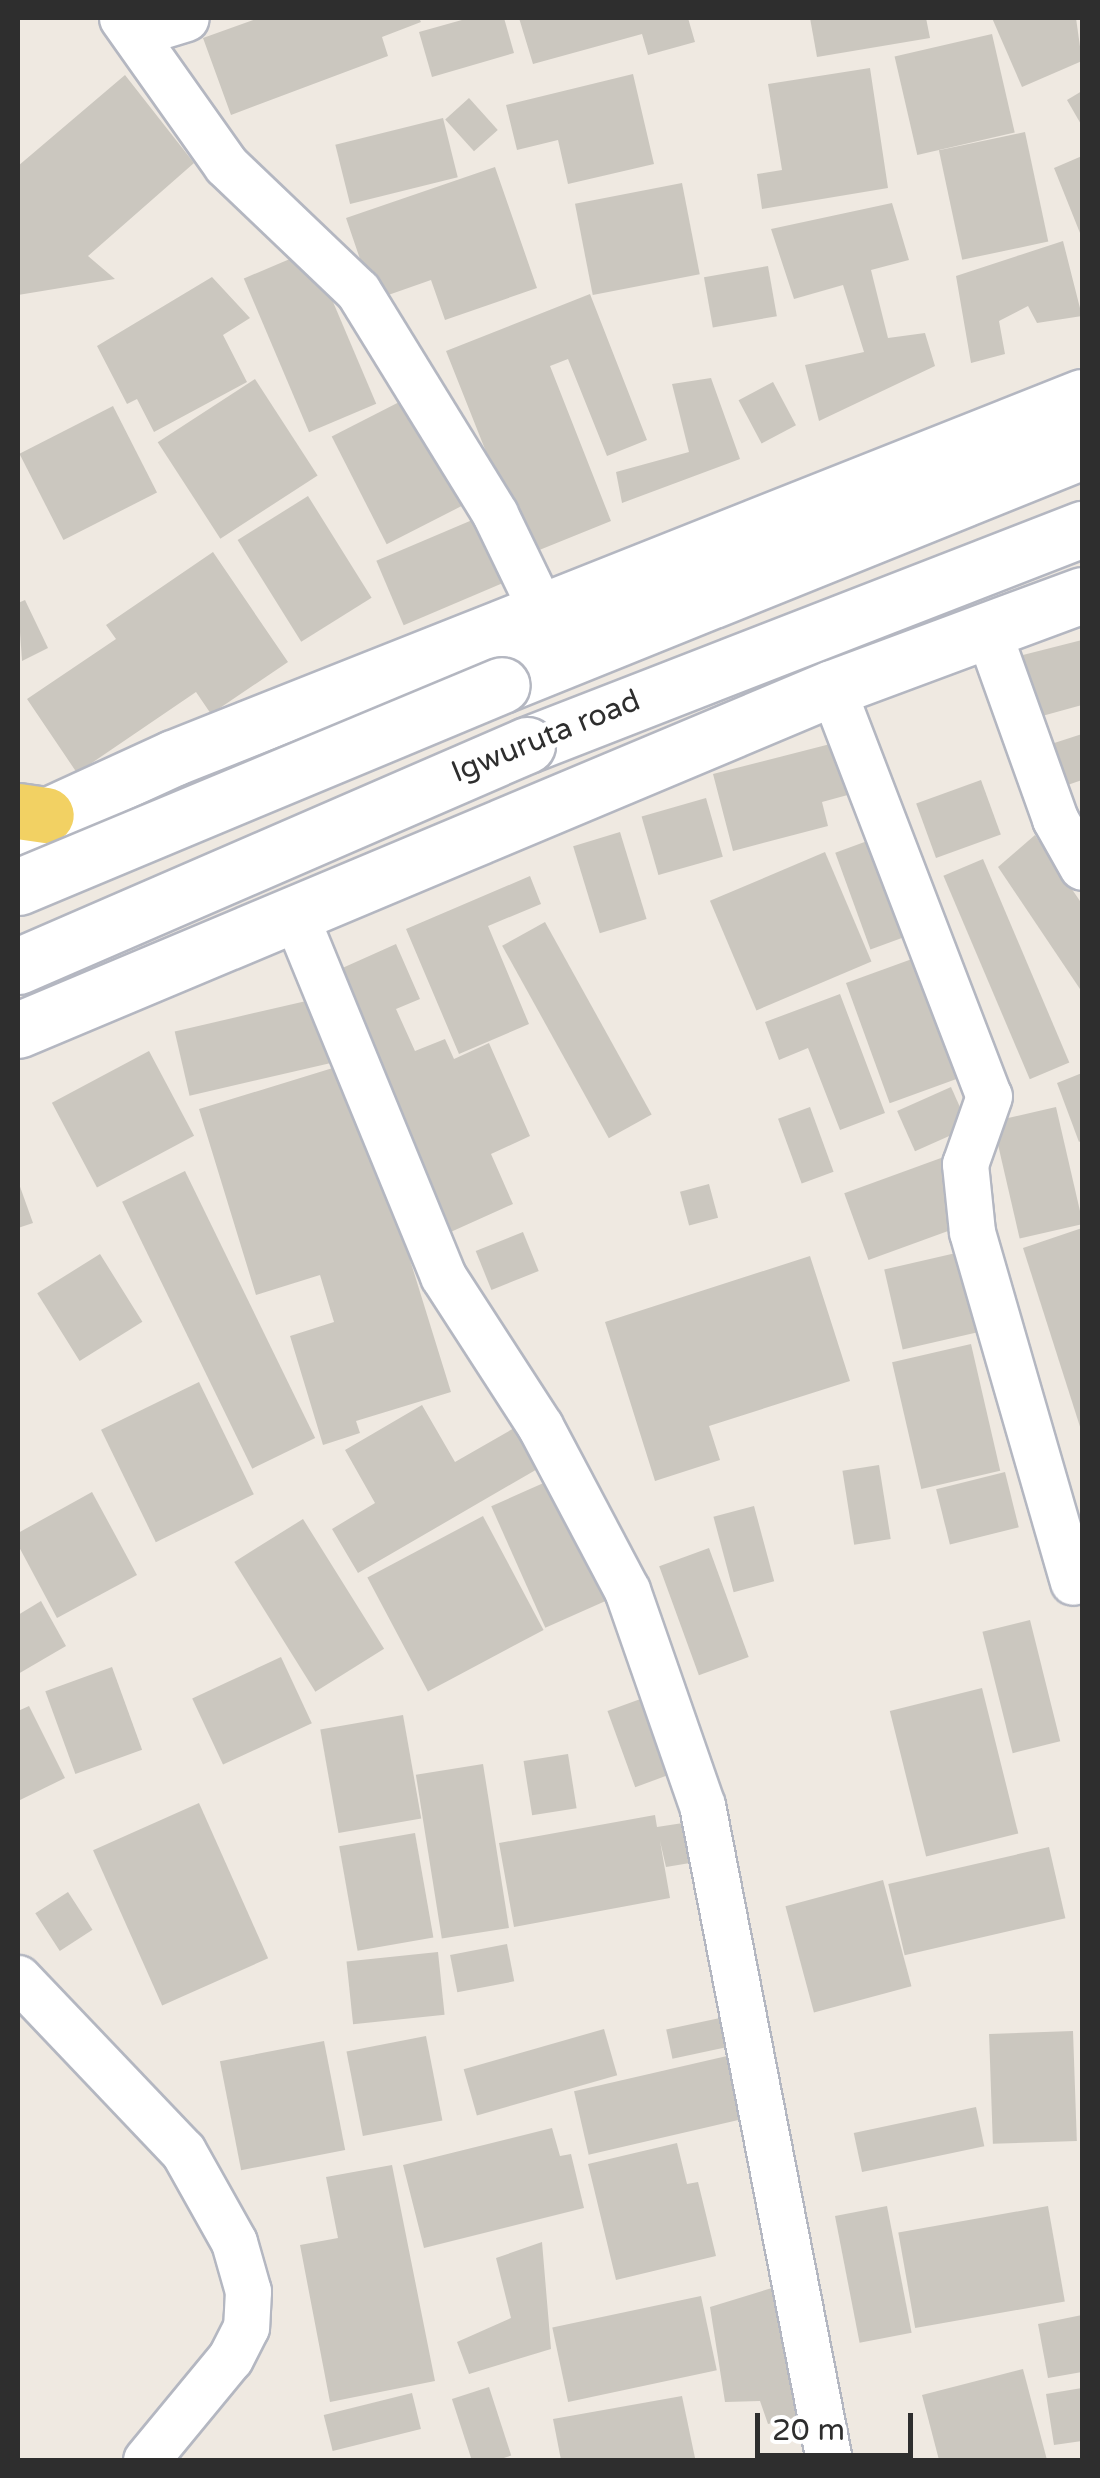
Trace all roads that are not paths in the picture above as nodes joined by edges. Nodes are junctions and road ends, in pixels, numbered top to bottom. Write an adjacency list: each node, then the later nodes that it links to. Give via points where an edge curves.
1 (186, 18): 2 (street)
2 (128, 26): 7 (street, via 226,165 358,291 496,514)
3 (1082, 397): 7 (main road)
4 (1082, 451): 12 (main road, bridge)
5 (1082, 529): 14 (main road, Igwuruta road, bridge, via 526,744)
6 (1082, 595): 8 (main road)
7 (541, 609): 10 (main road)
8 (986, 626): 9 (main road); 11 (street, via 1056,819)
9 (832, 688): 13 (main road); 16 (street, via 990,1096 964,1164 972,1232)
10 (27, 818)
11 (1082, 867)
12 (18, 887)
13 (293, 910): 15 (main road); 19 (street, via 443,1276 540,1426 627,1590 702,1805)
14 (18, 966)
15 (18, 1030)
16 (1073, 1582)
17 (18, 1978): 18 (street, via 183,2151 234,2242 248,2291 246,2327 230,2358)
18 (146, 2460)
19 (829, 2460)

